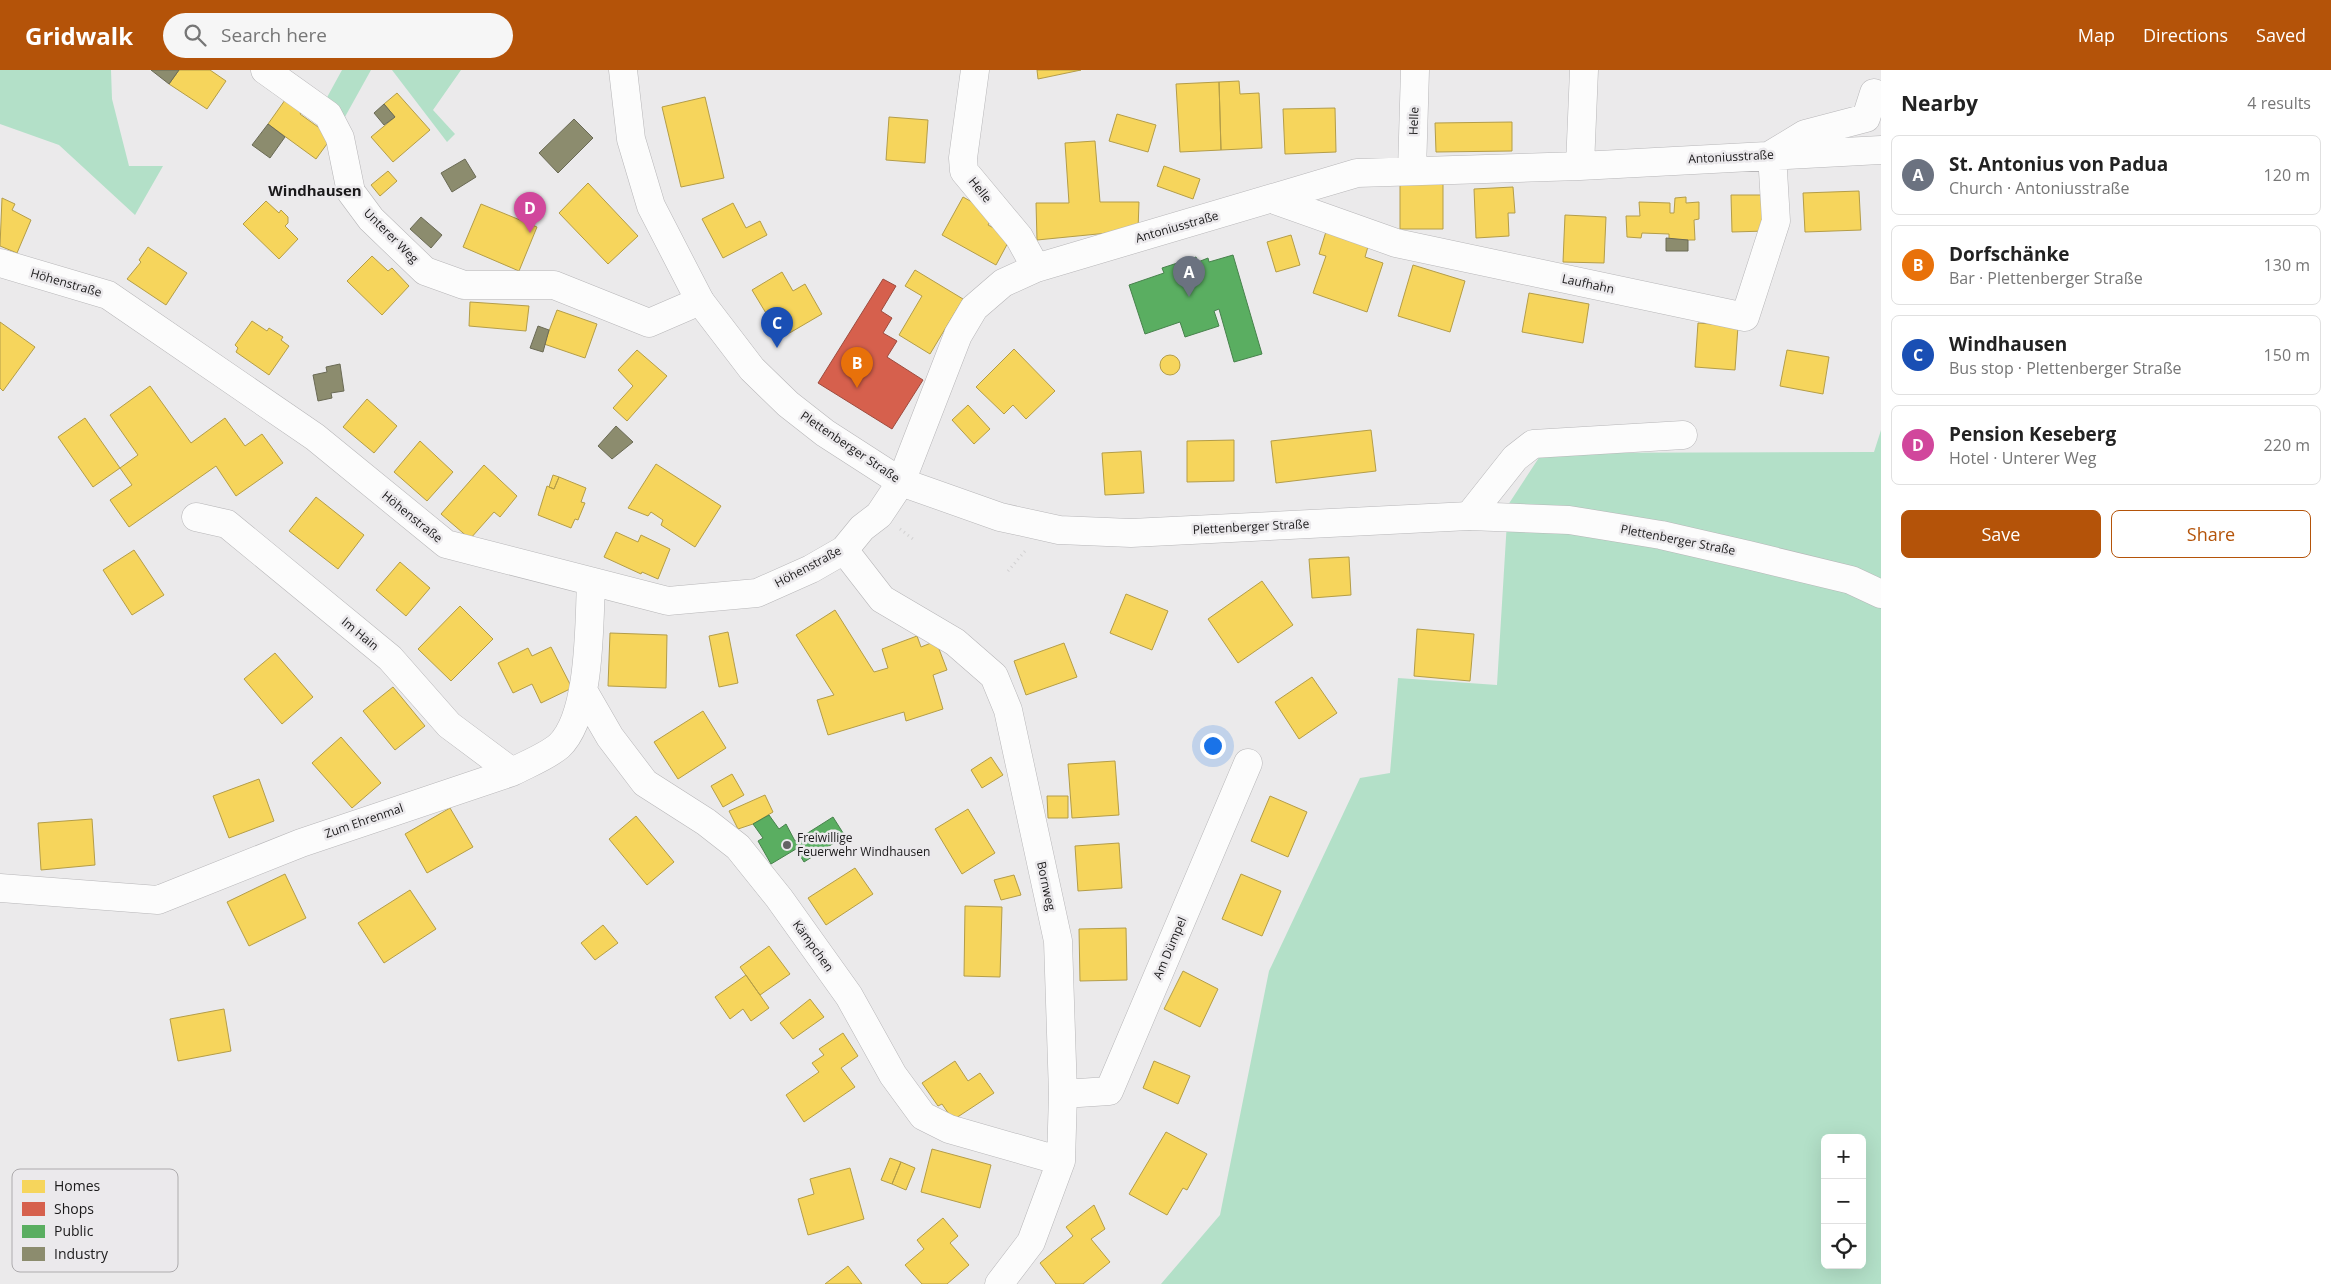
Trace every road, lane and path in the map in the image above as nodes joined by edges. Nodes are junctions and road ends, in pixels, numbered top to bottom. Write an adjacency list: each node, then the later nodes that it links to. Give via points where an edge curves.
1 (265, 70): 14 (street, Unterer Weg, via 328,115 340,138 351,192 371,219 425,271 464,285 554,285 649,324)
2 (623, 70): 14 (street, Plettenberger Straße, via 631,139 650,206)
3 (975, 70): 13 (street, Helle, via 964,171 1019,237)
4 (1415, 70): 10 (street, Helle)
5 (1584, 70): 9 (street)
6 (1874, 93): 8 (street, via 1866,118 1805,134)
7 (1881, 150): 8 (street, Antoniusstraße)
8 (1772, 154): 9 (street, Antoniusstraße); 11 (street, Laufhahn, via 1776,221 1745,317 1396,243)
9 (1580, 166): 10 (street, Antoniusstraße)
10 (1412, 171): 11 (street, Antoniusstraße, via 1357,173)
11 (1272, 199): 13 (street, Antoniusstraße)
12 (0, 264): 20 (street, Höhenstraße, via 108,295 315,437 446,544)
13 (1036, 268): 16 (street, Antoniusstraße, via 1003,283 974,308 958,335)
14 (700, 301): 16 (street, Plettenberger Straße, via 752,369 788,404 825,433)
15 (1683, 435): 17 (street, via 1532,444 1515,458)
16 (901, 482): 17 (street, Plettenberger Straße, via 1000,517 1058,530 1131,533); 19 (street, Höhenstraße, via 879,515 862,528)
17 (1468, 516): 21 (street, Plettenberger Straße, via 1569,520 1661,535 1851,580)
18 (196, 517): 24 (street, Im Hain, via 227,524 390,658 449,725)
19 (844, 550): 20 (street, Höhenstraße, via 757,594 668,601); 26 (street, Bornweg, via 882,599 955,642 994,676 1008,710 1058,941)
20 (591, 582): 22 (street, Zum Ehrenmal)
21 (1881, 594)
22 (584, 692): 24 (street, Zum Ehrenmal, via 560,745); 27 (street, Kämpchen, via 610,737 645,783 738,847 779,898 849,996 893,1074 923,1116 949,1129)
23 (1248, 763): 26 (street, Am Dümpel, via 1109,1091)
24 (512, 772): 25 (street, Zum Ehrenmal, via 301,843 158,900)
25 (0, 888)
26 (1063, 1094): 27 (street, Bornweg)
27 (1060, 1162): 28 (street, Bornweg, via 1031,1242)
28 (998, 1284)

